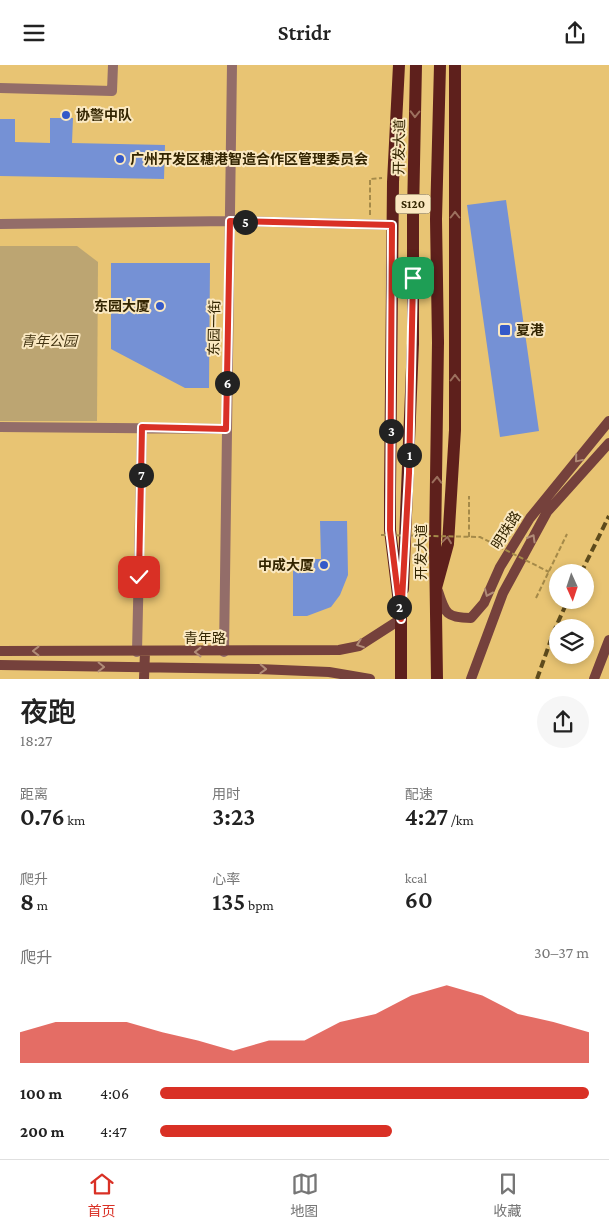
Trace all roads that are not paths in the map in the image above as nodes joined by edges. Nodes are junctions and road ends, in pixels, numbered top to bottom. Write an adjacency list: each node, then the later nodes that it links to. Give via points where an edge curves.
1 (113, 65): 7 (street, via 112,91)
2 (232, 65): 8 (street, 东园一街)
3 (399, 65): 10 (main road)
4 (416, 65): 17 (main road, 开发大道 / S120, one-way to 17, bridge, via 413,343)
5 (440, 65): 16 (main road, 开发大道 / S120, one-way to 5, bridge, via 436,219)
6 (454, 65): 16 (main road, one-way to 6, via 448,543 455,430)
7 (0, 88)
8 (230, 221): 9 (street); 10 (street); 14 (street, 东园一街)
9 (0, 223)
10 (392, 225): 17 (main road, via 390,530)
11 (609, 421): 16 (main road, 明珠路, one-way to 16, via 530,518 500,567 484,603 471,619 456,619 445,611)
12 (0, 427): 13 (street)
13 (142, 427): 14 (street); 20 (street)
14 (226, 429): 21 (street, 东园一街)
15 (609, 443): 28 (main road, 明珠路, one-way to 15, via 503,593 547,512)
16 (436, 588): 27 (main road, 开发大道 / S120)
17 (401, 619): 21 (main road, 青年路, one-way to 21, via 359,646 339,650); 26 (main road, 开发大道 / S120)
18 (609, 640): 29 (main road)
19 (0, 651): 20 (main road, 青年路, one-way to 19)
20 (141, 652): 21 (main road, 青年路, one-way to 20); 23 (main road)
21 (224, 652)
22 (0, 665): 23 (main road, one-way to 23)
23 (144, 667): 24 (main road); 25 (main road, one-way to 25, via 329,672)
24 (144, 679)
25 (370, 679)
26 (401, 679)
27 (438, 679)
28 (471, 679)
29 (594, 679)

